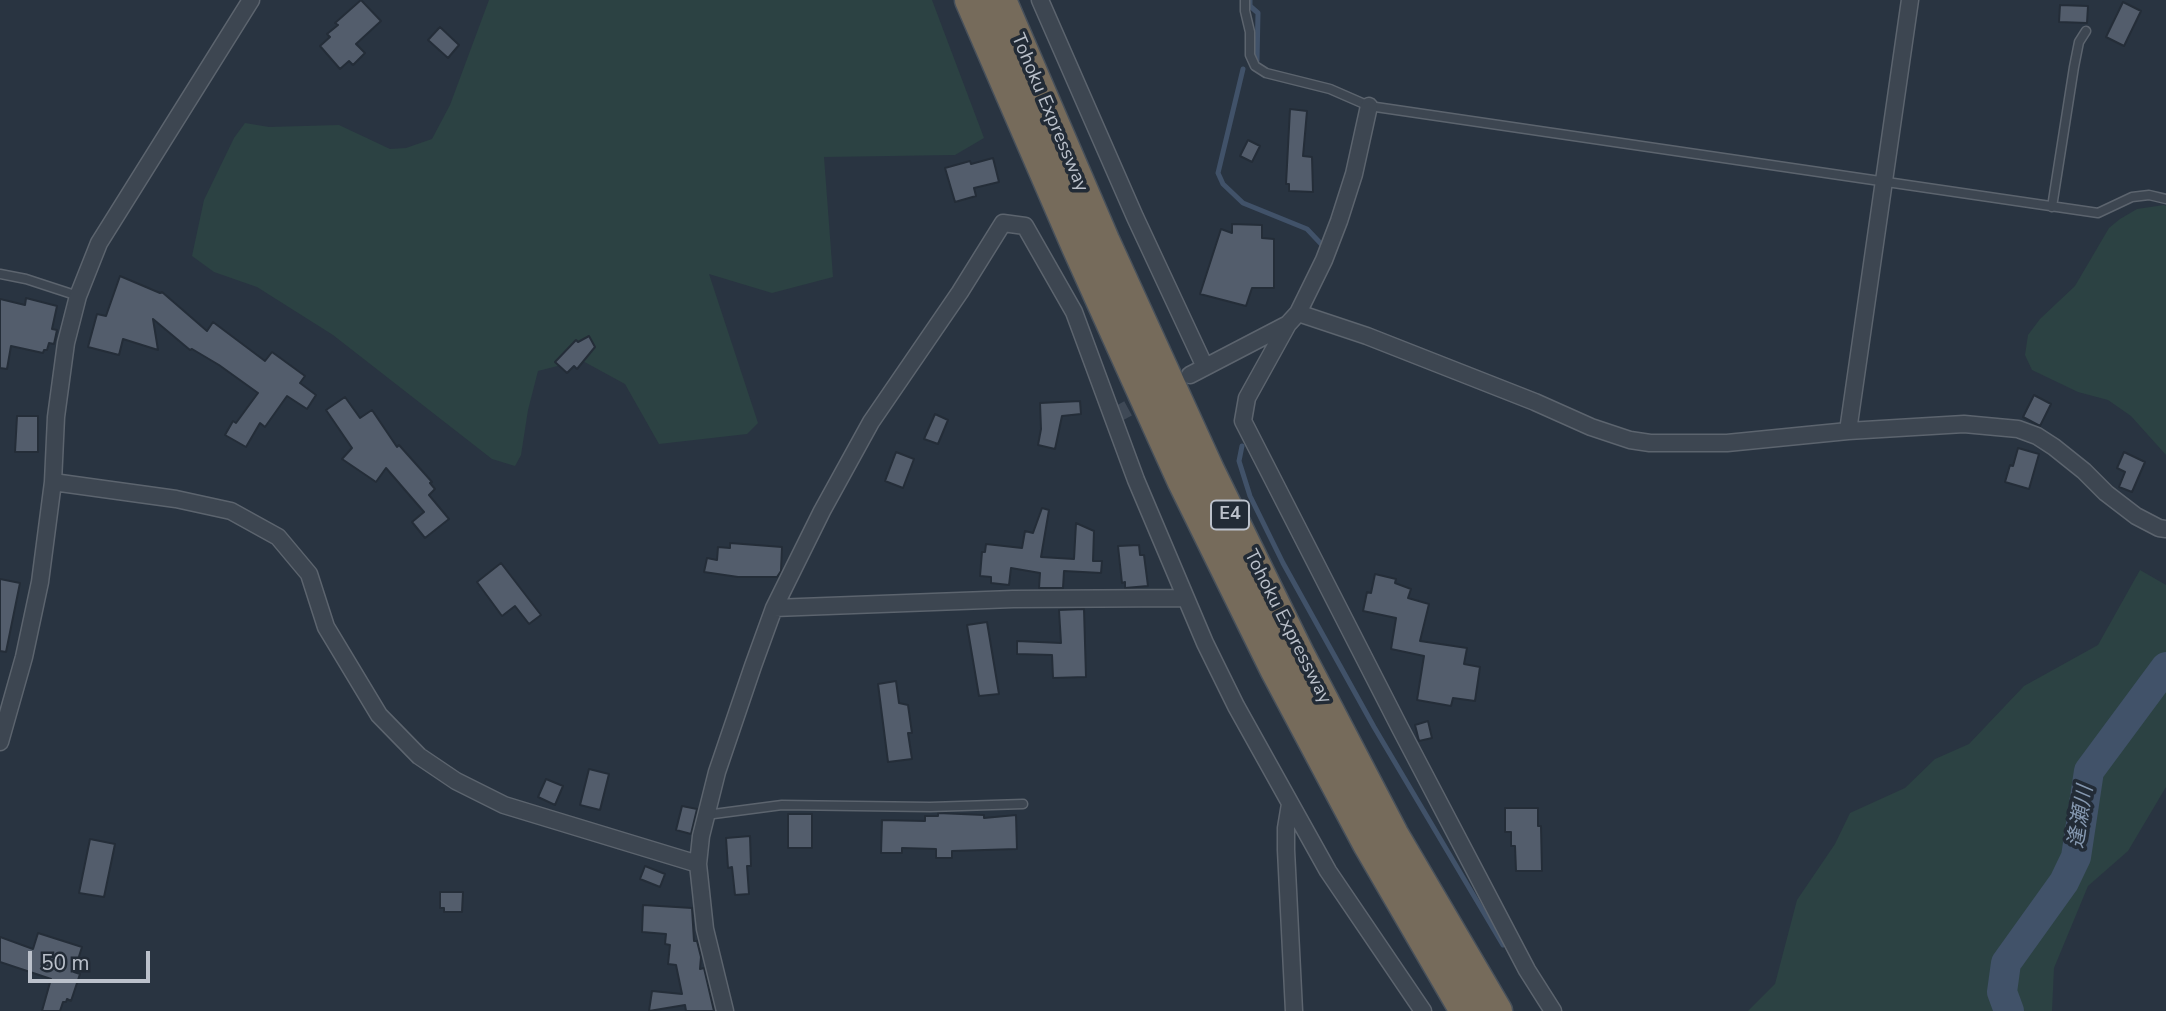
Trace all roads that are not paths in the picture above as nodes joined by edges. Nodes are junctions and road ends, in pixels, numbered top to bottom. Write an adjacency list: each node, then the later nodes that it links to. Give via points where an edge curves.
1 (251, 0): 13 (street, via 105,234)
2 (970, 0): 31 (highway, Tohoku Expressway / E4, via 1077,247 1275,669 1368,844)
3 (1001, 0): 32 (highway, Tohoku Expressway / E4, via 1109,252 1281,619 1393,834)
4 (1040, 0): 15 (street)
5 (1245, 0): 8 (lane, via 1255,66)
6 (1910, 0): 9 (street)
7 (2085, 31): 11 (lane, via 2074,67)
8 (1369, 106): 9 (lane); 14 (street, via 1354,174)
9 (1883, 183): 11 (lane); 17 (street)
10 (2166, 199): 11 (lane, via 2132,197 2098,213)
11 (2052, 207)
12 (0, 274): 13 (lane)
13 (78, 296): 18 (street, via 66,343)
14 (1299, 317): 15 (street); 17 (street, via 1367,336 1630,440 1727,443); 33 (street, via 1247,398 1243,421 1406,740)
15 (1205, 367): 16 (street)
16 (1190, 375)
17 (1848, 432): 19 (street, via 1964,424 2018,429 2054,447 2136,516)
18 (53, 482): 22 (street, via 40,582); 27 (street, via 231,511 278,537 309,575 326,627 379,715 419,756 504,805)
19 (2166, 529)
20 (1185, 598): 21 (street); 21 (street, via 1074,312 1025,226 1003,223 871,422); 25 (street, via 1236,706)
21 (774, 608): 26 (street)
22 (7, 698): 23 (street)
23 (0, 742)
24 (1023, 804): 26 (lane, via 782,805)
25 (1290, 804): 29 (street, via 1286,850); 30 (street, via 1328,871)
26 (706, 815): 27 (street)
27 (698, 864): 28 (street, via 705,929)
28 (725, 1011)
29 (1294, 1011)
30 (1423, 1011)
31 (1465, 1011)
32 (1497, 1011)
33 (1553, 1011)

